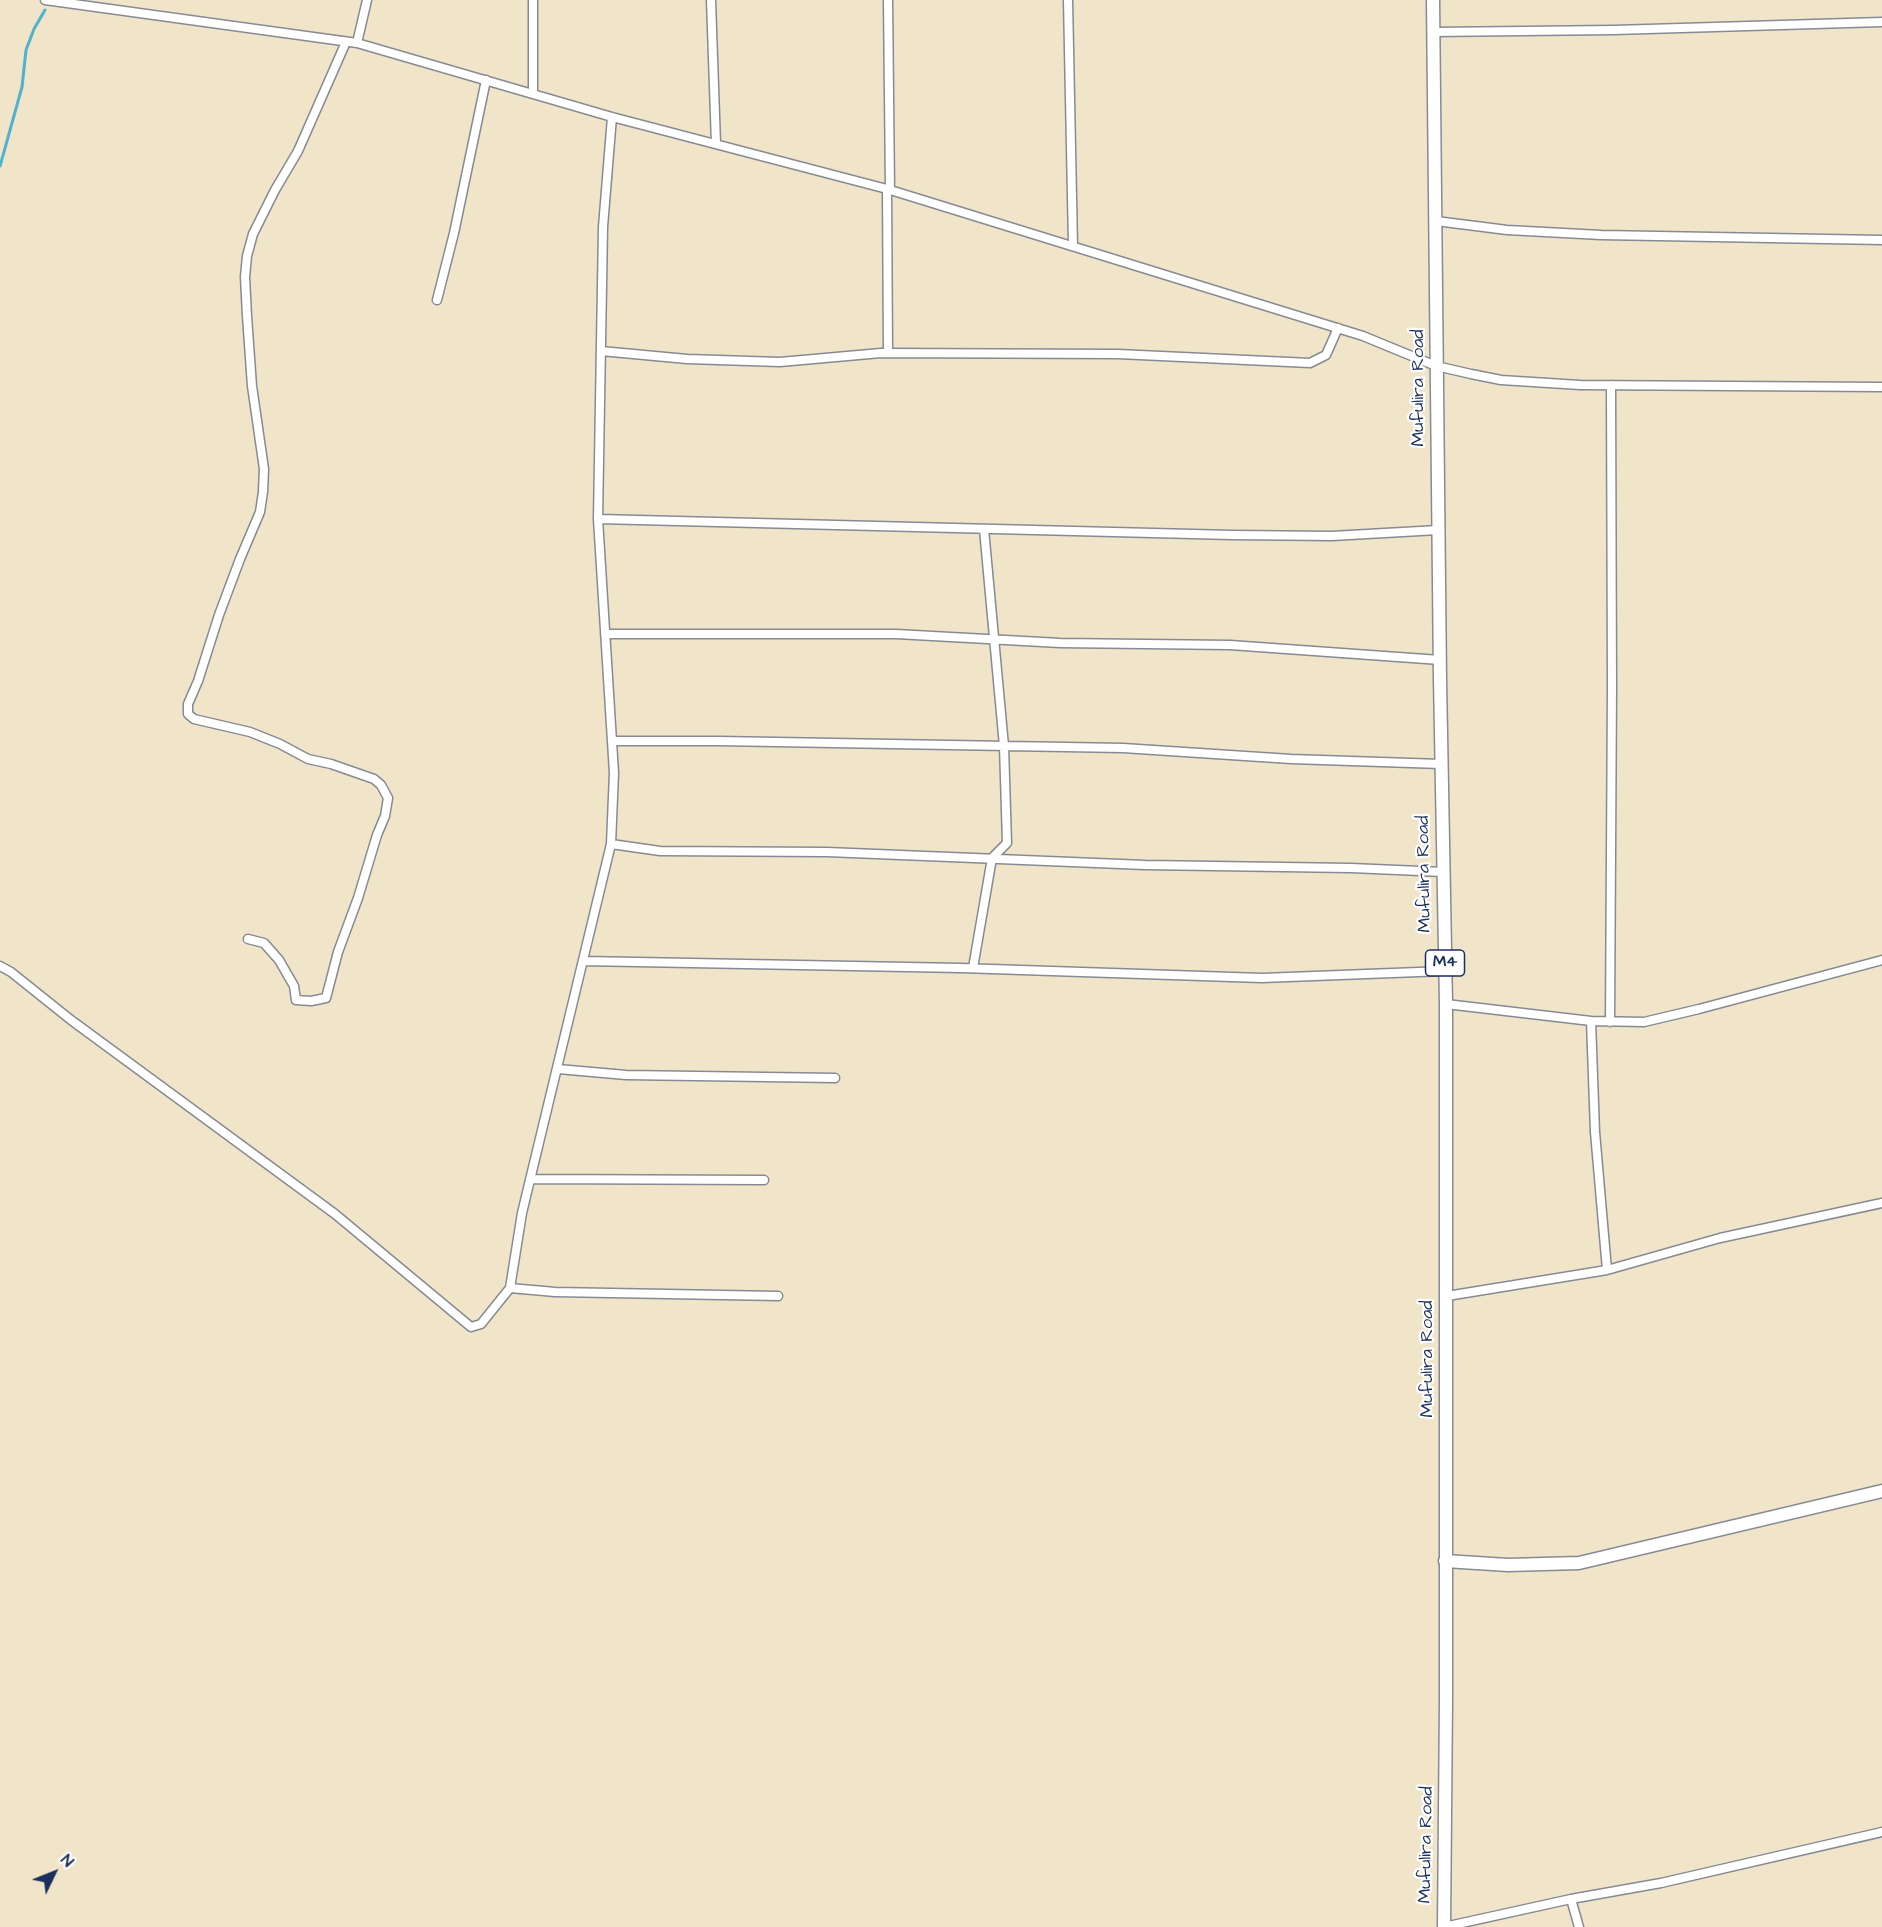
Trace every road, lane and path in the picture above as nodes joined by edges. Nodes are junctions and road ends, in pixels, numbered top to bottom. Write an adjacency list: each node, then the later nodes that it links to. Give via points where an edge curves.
1 (45, 0): 10 (street)
2 (367, 0): 11 (street)
3 (533, 0): 13 (street)
4 (711, 0): 15 (street)
5 (888, 0): 16 (street)
6 (1068, 0): 19 (street)
7 (1433, 0): 9 (main road, Mufulira Road / M4)
8 (1882, 22): 9 (street)
9 (1433, 32): 17 (main road, Mufulira Road / M4)
10 (345, 42): 11 (street); 39 (street, via 298,151 253,234 247,256 247,316 264,469 263,492 260,512 219,615 188,714 194,719 250,732 308,759 374,779 388,798 326,998 296,1000 294,986 279,960 264,943)
11 (357, 42): 12 (street)
12 (486, 80): 13 (street); 20 (street)
13 (533, 94): 14 (street)
14 (612, 117): 15 (street); 22 (street, via 603,226)
15 (716, 144): 16 (street)
16 (889, 189): 19 (street); 23 (street)
17 (1436, 221): 18 (street, via 1601,235); 24 (main road, Mufulira Road / M4)
18 (1882, 240)
19 (1073, 246): 21 (street)
20 (437, 300)
21 (1338, 328): 23 (street, via 1326,355 1310,363 1118,354); 24 (street)
22 (601, 351): 23 (street, via 780,362); 27 (street)
23 (888, 353)
24 (1436, 366): 25 (street, via 1501,380); 29 (main road, Mufulira Road / M4)
25 (1611, 385): 26 (street); 47 (street)
26 (1882, 387)
27 (598, 519): 28 (street); 30 (street)
28 (984, 530): 29 (street, via 1332,536); 31 (street)
29 (1438, 530): 32 (main road, Mufulira Road / M4)
30 (605, 634): 31 (street, via 896,634); 33 (street)
31 (993, 640): 32 (street, via 1230,645); 34 (street)
32 (1440, 660): 35 (main road, Mufulira Road / M4)
33 (612, 741): 34 (street); 36 (street)
34 (1004, 746): 35 (street); 37 (street, via 1007,843)
35 (1441, 764): 38 (main road, Mufulira Road / M4)
36 (611, 844): 37 (street, via 660,851); 41 (street)
37 (992, 858): 38 (street); 43 (street)
38 (1443, 872): 44 (main road, Mufulira Road / M4)
39 (248, 939)
40 (1882, 960): 47 (street, via 1688,1012 1644,1022)
41 (583, 961): 43 (street); 48 (street)
42 (0, 966): 54 (street, via 334,1214 471,1327 480,1324)
43 (973, 968): 44 (street, via 1262,978)
44 (1445, 970): 45 (main road, Mufulira Road / M4)
45 (1446, 1004): 46 (street); 56 (main road, Mufulira Road / M4)
46 (1591, 1021): 47 (street); 53 (street, via 1595,1132)
47 (1610, 1022)
48 (558, 1069): 49 (street, via 627,1075); 50 (street)
49 (835, 1078)
50 (531, 1179): 51 (street); 54 (street)
51 (764, 1180)
52 (1882, 1203): 53 (street, via 1720,1238)
53 (1607, 1269): 56 (street)
54 (510, 1288): 55 (street)
55 (778, 1296)
56 (1447, 1296): 58 (main road, Mufulira Road / M4)
57 (1882, 1491): 58 (main road, via 1579,1563 1508,1565)
58 (1445, 1561): 61 (main road, Mufulira Road / M4)
59 (1882, 1832): 60 (street, via 1661,1883)
60 (1571, 1899): 61 (street); 62 (street)
61 (1444, 1927)
62 (1579, 1927)

